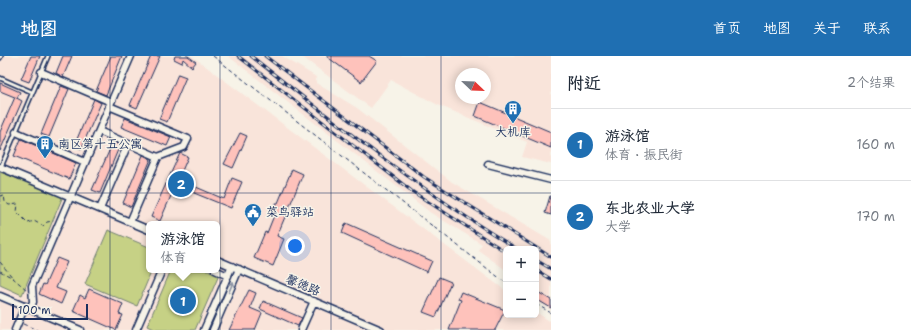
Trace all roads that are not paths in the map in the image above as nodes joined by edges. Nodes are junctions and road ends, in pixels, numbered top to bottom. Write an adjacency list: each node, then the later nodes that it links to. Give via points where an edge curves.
1 (48, 56): 3 (lane)
2 (131, 56): 6 (street)
3 (41, 72): 5 (lane); 6 (street)
4 (0, 78): 5 (lane)
5 (32, 92): 8 (lane)
6 (110, 104): 7 (street); 10 (street, via 188,139 184,147)
7 (99, 131): 9 (street); 11 (street)
8 (16, 132): 11 (street); 13 (lane)
9 (128, 144): 10 (street); 16 (street)
10 (158, 157): 17 (street)
11 (85, 162): 15 (street)
12 (488, 164): 14 (street)
13 (0, 167): 15 (street)
14 (551, 180)
15 (70, 197): 16 (street); 27 (street, via 32,286 33,302)
16 (100, 209): 17 (street)
17 (130, 222): 18 (street)
18 (146, 229)
19 (220, 261): 20 (street, 馨德路)
20 (232, 266): 21 (street, 馨德路); 24 (street)
21 (239, 269): 26 (street, 馨德路); 29 (street, one-way to 21)
22 (220, 272): 24 (street)
23 (161, 273): 32 (street)
24 (228, 276): 28 (street)
25 (0, 296): 27 (street)
26 (314, 301): 35 (street); 36 (street, 馨德路)
27 (27, 307): 30 (street); 31 (street)
28 (214, 307): 29 (street); 33 (street)
29 (221, 310): 34 (street)
30 (15, 330)
31 (80, 330)
32 (136, 330)
33 (204, 330)
34 (213, 330)
35 (301, 330)
36 (381, 330)

